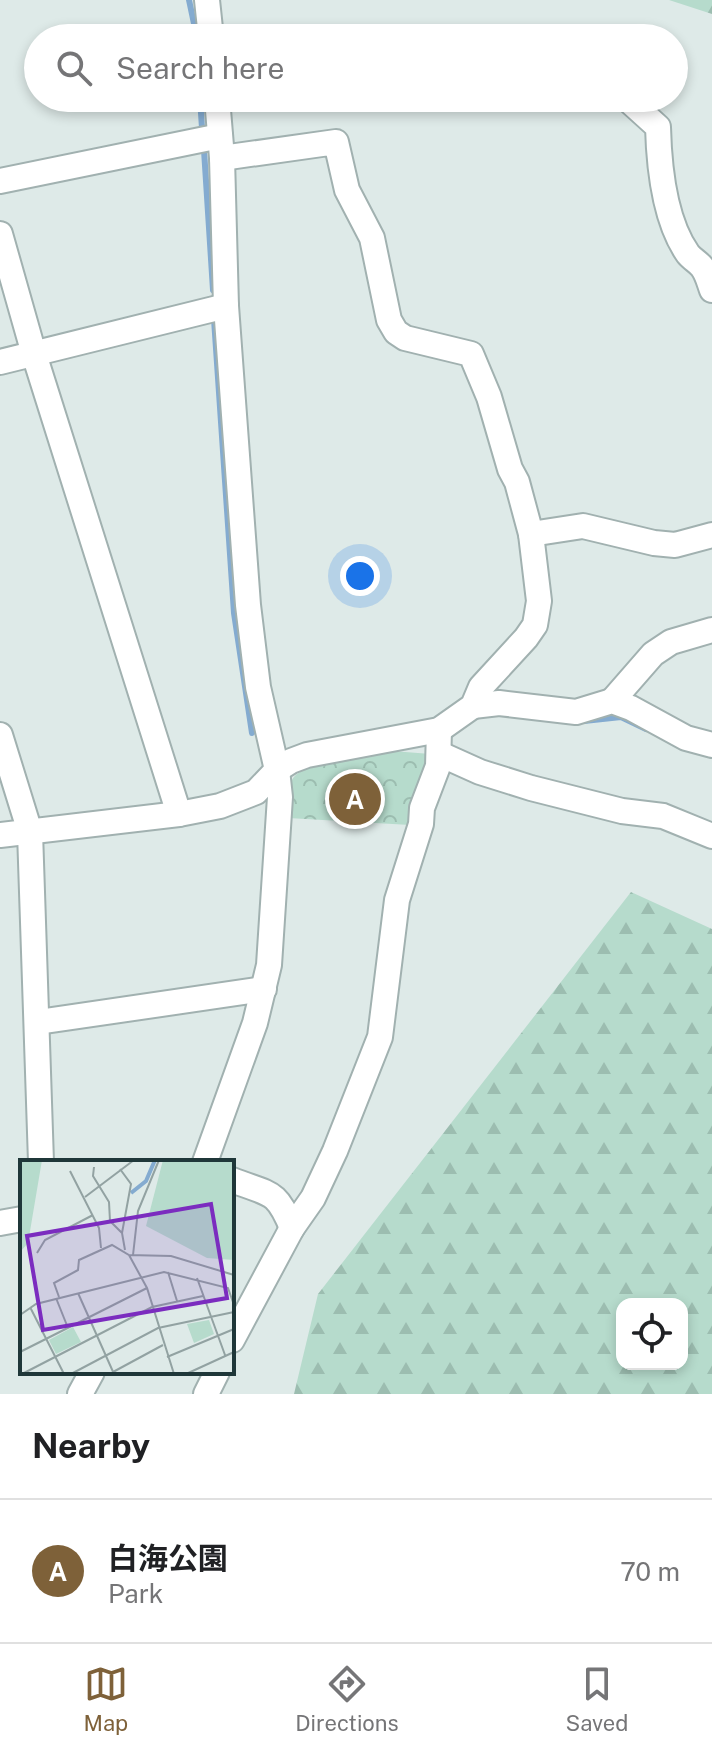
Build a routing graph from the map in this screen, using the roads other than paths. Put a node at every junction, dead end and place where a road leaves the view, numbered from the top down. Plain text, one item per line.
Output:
1 (207, 0) edge
2 (210, 24) edge
3 (218, 112) edge
4 (641, 112) edge
5 (221, 147) junction
6 (0, 181) edge
7 (0, 234) edge
8 (712, 290) edge
9 (226, 306) junction
10 (34, 354) junction
11 (0, 362) edge
12 (531, 534) junction
13 (712, 535) edge
14 (712, 630) edge
15 (612, 701) junction
16 (473, 706) junction
17 (0, 735) edge
18 (439, 742) junction
19 (712, 745) edge
20 (277, 770) junction
21 (179, 814) junction
22 (30, 832) junction
23 (0, 835) edge
24 (712, 836) edge
25 (264, 989) junction
26 (38, 1022) junction
27 (41, 1160) edge
28 (206, 1160) edge
29 (234, 1181) edge
30 (20, 1219) edge
31 (0, 1223) edge
32 (292, 1228) junction
33 (234, 1336) edge
34 (91, 1374) edge
35 (216, 1374) edge
36 (80, 1394) edge
37 (206, 1394) edge

1 - 2 street
3 - 5 street
4 - 8 street
5 - 6 street
5 - 9 street
5 - 12 street
7 - 10 street
9 - 10 street
9 - 20 street
10 - 11 street
10 - 21 street
12 - 13 street
12 - 16 street
14 - 15 street
15 - 16 street
15 - 19 street
16 - 18 street
17 - 22 street
18 - 20 street
18 - 24 street
18 - 32 street
20 - 21 street
20 - 25 street
21 - 22 street
22 - 23 street
22 - 26 street
25 - 26 street
25 - 28 street
26 - 27 street
29 - 32 street
30 - 31 street
32 - 33 street
34 - 36 street
35 - 37 street

